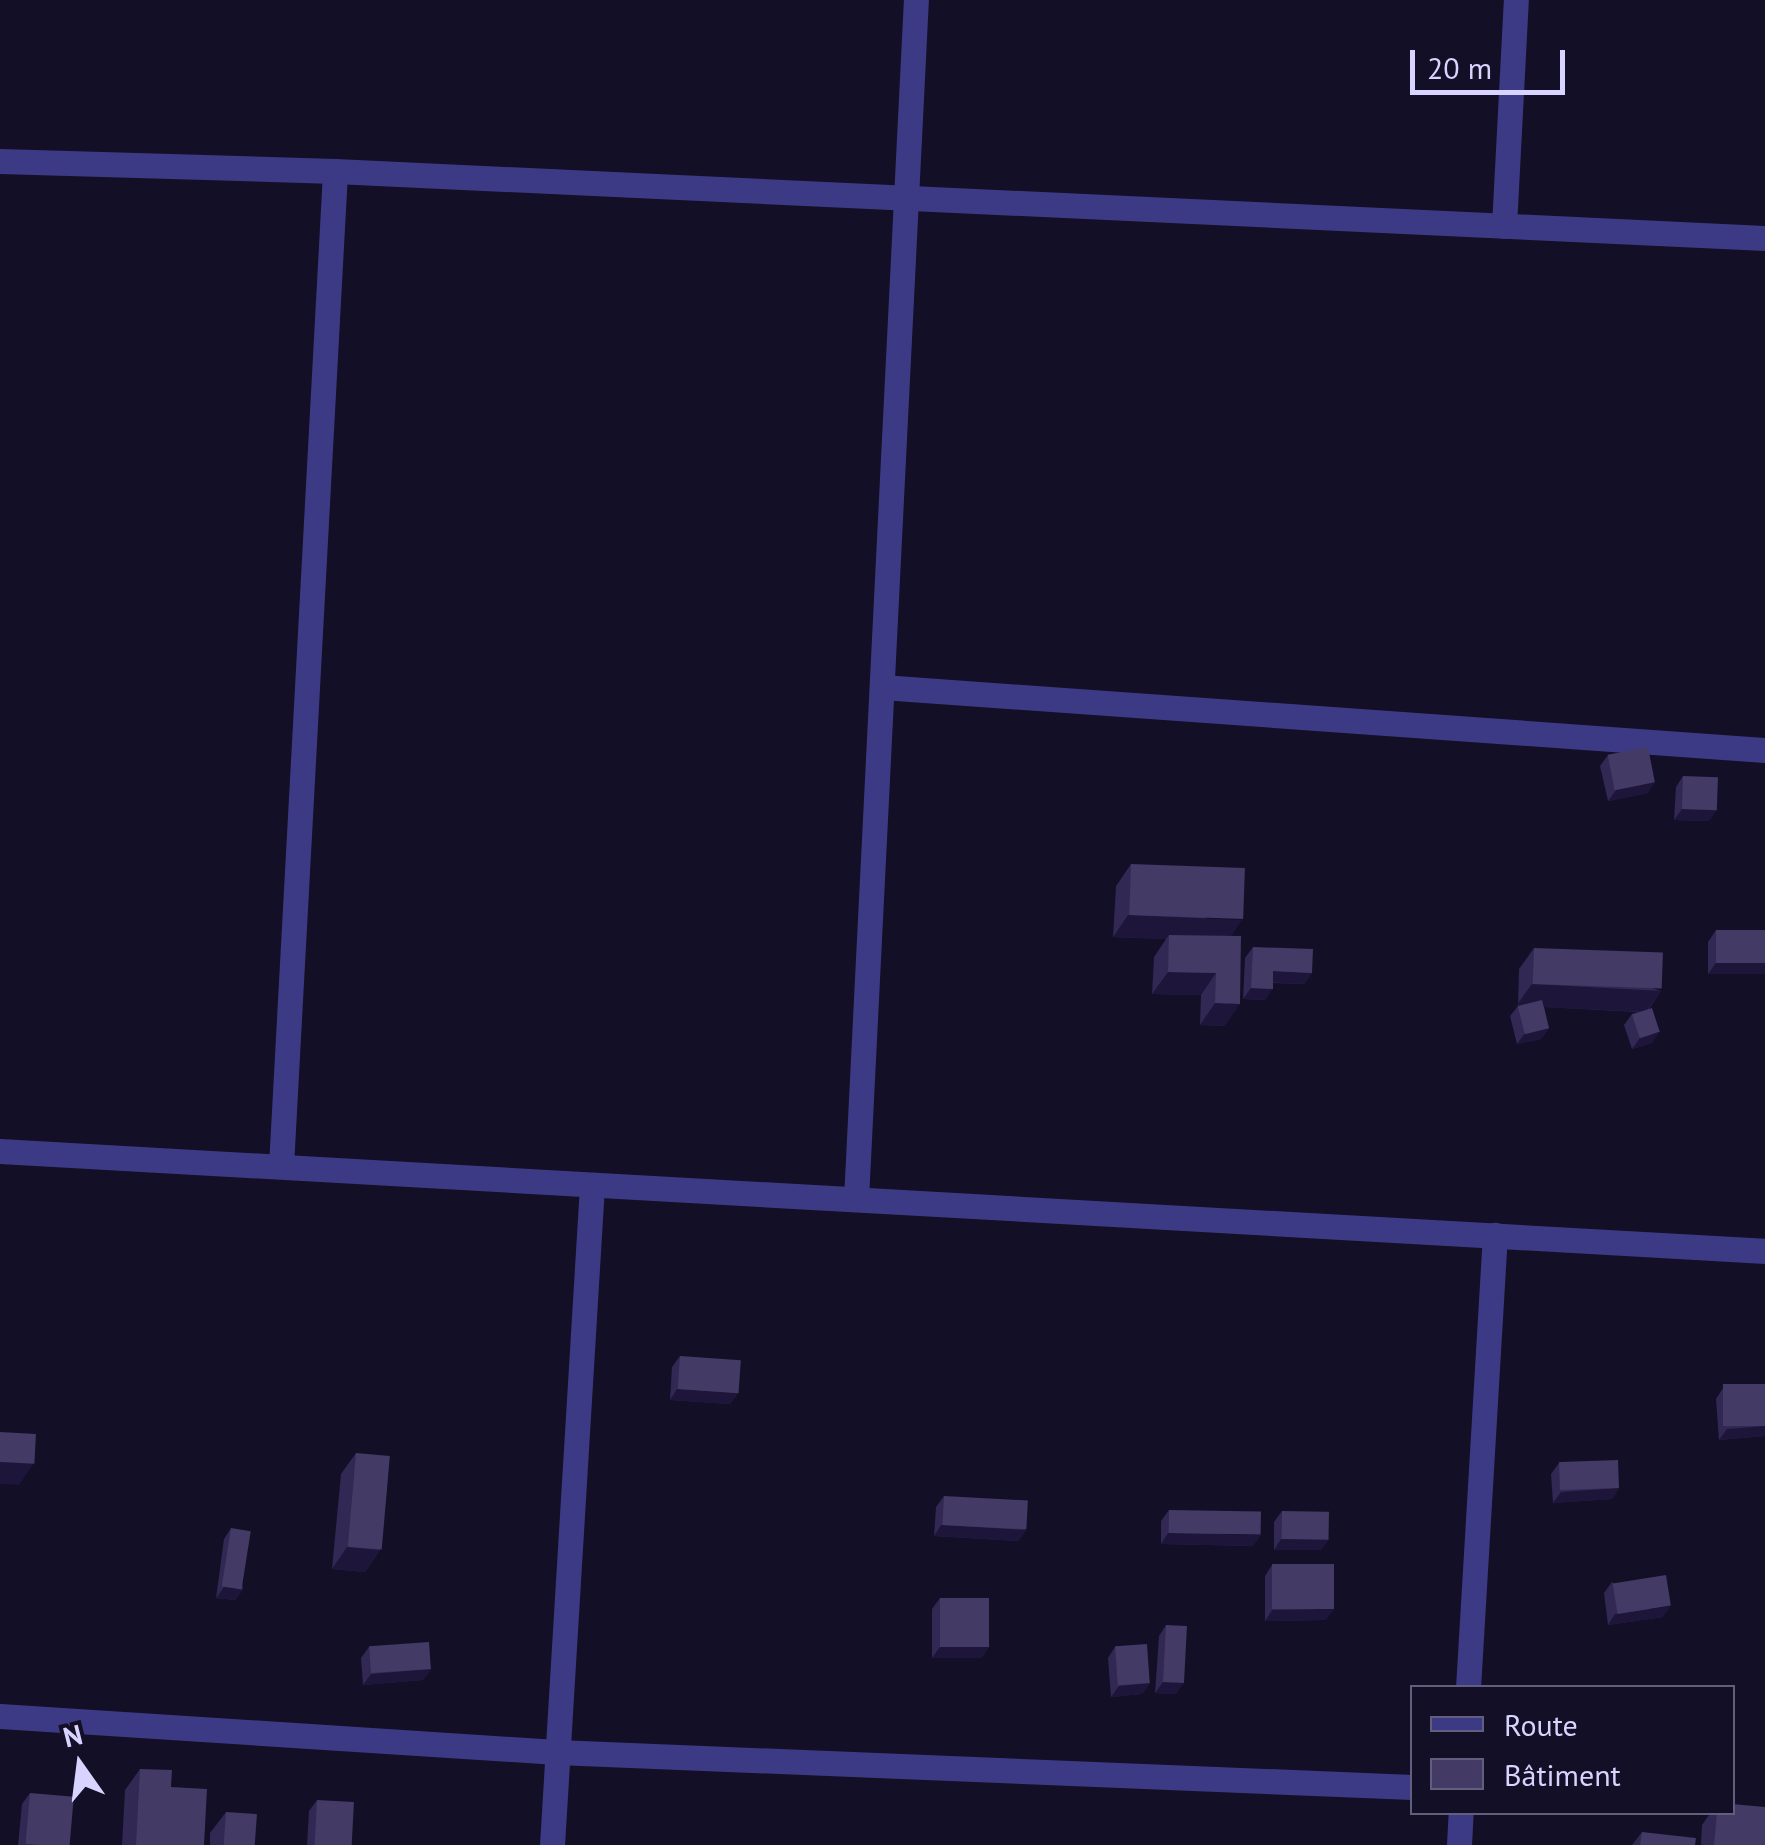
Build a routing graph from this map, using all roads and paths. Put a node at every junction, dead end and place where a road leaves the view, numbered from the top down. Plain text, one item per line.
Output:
1 (916, 0) edge
2 (1516, 0) edge
3 (0, 160) edge
4 (336, 171) junction
5 (906, 198) junction
6 (1504, 226) junction
7 (1765, 238) edge
8 (882, 687) junction
9 (1765, 750) edge
10 (0, 1150) edge
11 (280, 1166) junction
12 (592, 1185) junction
13 (856, 1199) junction
14 (1495, 1235) junction
15 (1765, 1250) edge
16 (1468, 1685) edge
17 (0, 1716) edge
18 (557, 1752) junction
19 (1410, 1788) edge
20 (1461, 1815) edge
21 (552, 1845) edge
22 (1459, 1845) edge

1 - 5 street
2 - 6 street
3 - 4 street
4 - 5 street
4 - 11 street
5 - 6 street
5 - 8 street
6 - 7 street
8 - 9 street
8 - 13 street
10 - 11 street
11 - 12 street
12 - 13 street
12 - 18 street
13 - 14 street
14 - 15 street
14 - 16 street
17 - 18 street
18 - 19 street
18 - 21 street
20 - 22 street

